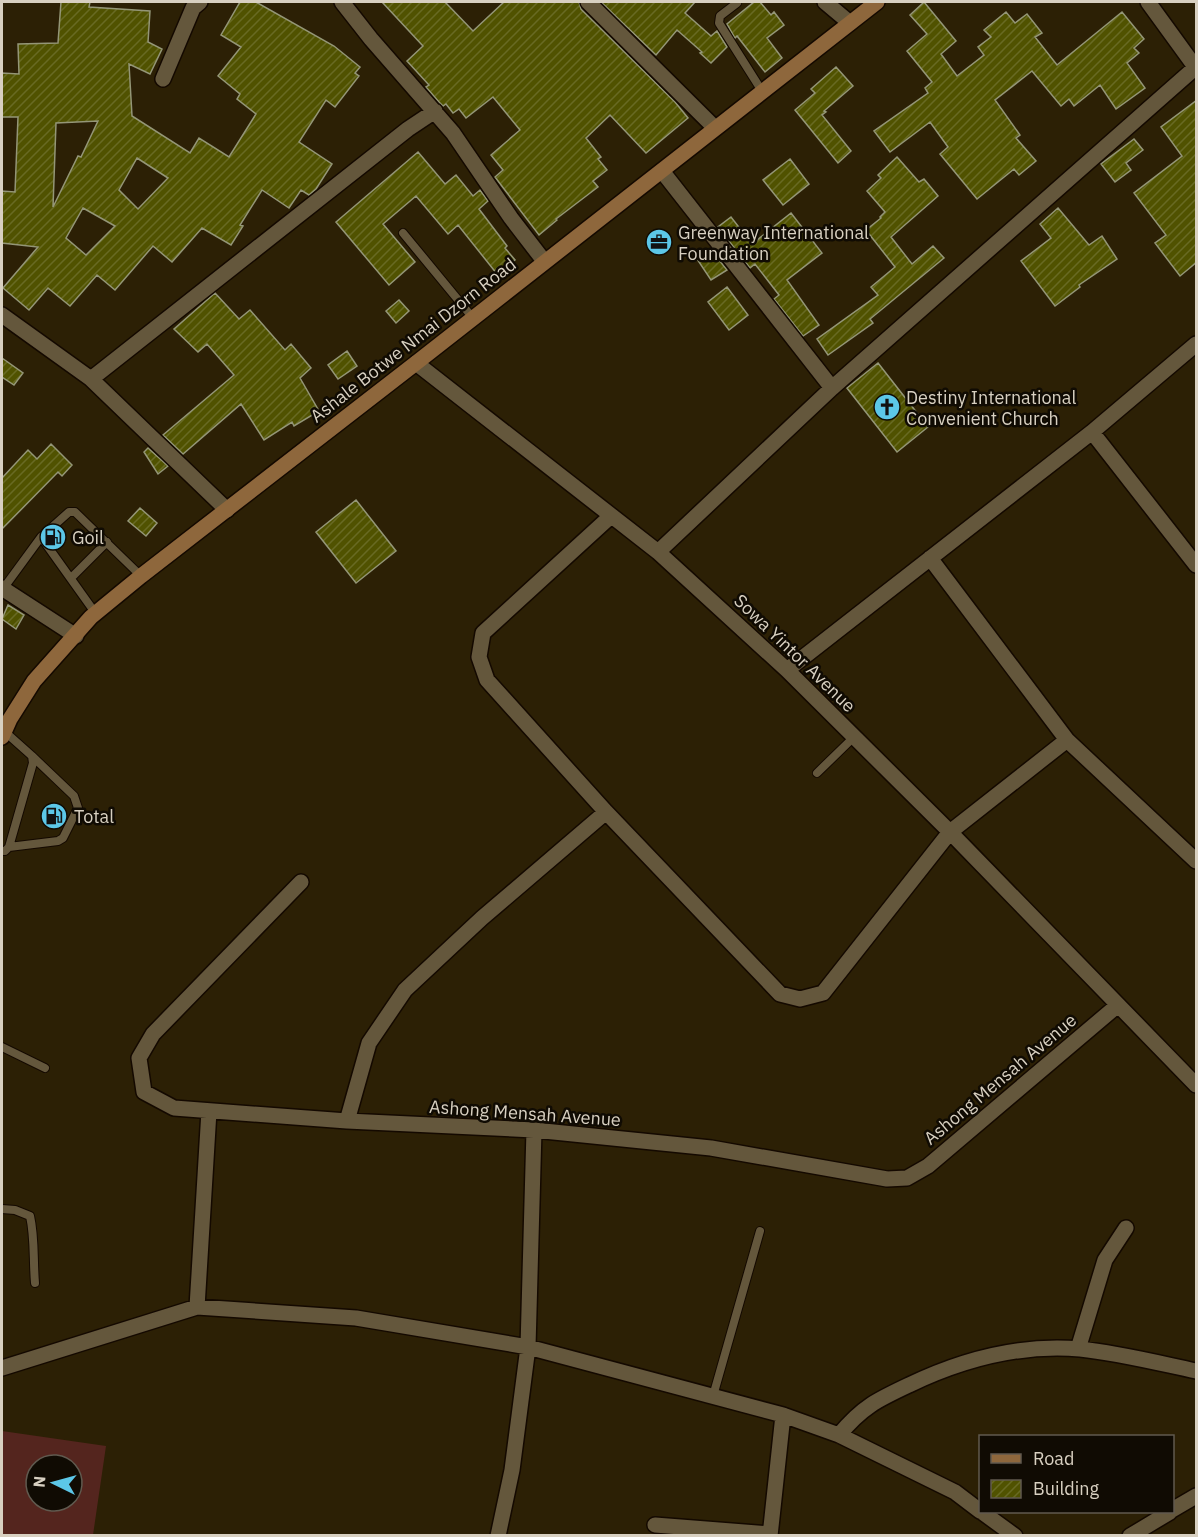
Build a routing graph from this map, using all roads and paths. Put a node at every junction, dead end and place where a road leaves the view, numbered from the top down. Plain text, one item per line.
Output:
1 (342, 2) edge
2 (588, 2) edge
3 (825, 2) edge
4 (877, 2) edge
5 (1148, 2) edge
6 (738, 3) edge
7 (194, 4) edge
8 (850, 23) junction
9 (1196, 68) edge
10 (163, 79) dead end
11 (762, 91) junction
12 (435, 111) junction
13 (714, 127) junction
14 (662, 171) junction
15 (403, 233) dead end
16 (544, 261) junction
17 (2, 315) edge
18 (473, 318) junction
19 (1197, 344) edge
20 (416, 363) junction
21 (92, 379) junction
22 (832, 388) junction
23 (1092, 432) junction
24 (227, 510) junction
25 (611, 516) junction
26 (41, 537) junction
27 (107, 542) junction
28 (658, 552) junction
29 (930, 558) junction
30 (1197, 565) edge
31 (141, 576) junction
32 (71, 578) junction
33 (2, 588) edge
34 (96, 614) junction
35 (76, 636) junction
36 (787, 670) junction
37 (3, 734) edge
38 (854, 737) junction
39 (1067, 740) junction
40 (32, 756) junction
41 (817, 773) dead end
42 (606, 812) junction
43 (950, 832) junction
44 (5, 849) edge
45 (1193, 852) edge
46 (301, 882) dead end
47 (1118, 1005) junction
48 (2, 1047) edge
49 (45, 1068) dead end
50 (1197, 1085) edge
51 (209, 1111) junction
52 (347, 1121) junction
53 (534, 1130) junction
54 (2, 1209) edge
55 (1126, 1228) dead end
56 (760, 1231) dead end
57 (35, 1283) dead end
58 (197, 1307) junction
59 (528, 1347) junction
60 (1078, 1349) junction
61 (2, 1368) edge
62 (1197, 1371) edge
63 (713, 1396) junction
64 (783, 1415) junction
65 (839, 1435) junction
66 (1197, 1496) edge
67 (1174, 1509) edge
68 (979, 1510) edge
69 (984, 1513) edge
70 (1168, 1513) edge
71 (655, 1525) dead end
72 (770, 1535) edge
73 (498, 1536) edge
74 (1015, 1536) edge
75 (1130, 1536) edge

1 - 12 street
2 - 13 street
3 - 8 street
4 - 8 main road, Ashale Botwe Nmai Dzorn Road
5 - 9 street
6 - 11 lane
7 - 10 street
8 - 11 main road, Ashale Botwe Nmai Dzorn Road
9 - 22 street
11 - 13 main road, Ashale Botwe Nmai Dzorn Road
12 - 16 street
12 - 21 street
13 - 14 main road, Ashale Botwe Nmai Dzorn Road
14 - 16 main road, Ashale Botwe Nmai Dzorn Road
14 - 22 street
15 - 18 lane
16 - 18 main road, Ashale Botwe Nmai Dzorn Road
17 - 21 street
18 - 20 main road, Ashale Botwe Nmai Dzorn Road
19 - 23 street
20 - 24 main road, Ashale Botwe Nmai Dzorn Road
20 - 25 street, Sowa Yintor Avenue
21 - 24 street
22 - 28 street
23 - 29 street
23 - 30 street
24 - 31 main road, Ashale Botwe Nmai Dzorn Road
25 - 28 street, Sowa Yintor Avenue
25 - 42 street
26 - 27 lane
26 - 32 lane
26 - 33 lane
27 - 31 lane
27 - 32 lane
28 - 36 street, Sowa Yintor Avenue
29 - 36 street
29 - 39 street
31 - 34 main road, Ashale Botwe Nmai Dzorn Road
32 - 34 lane
33 - 35 street
34 - 35 main road, Ashale Botwe Nmai Dzorn Road
35 - 37 main road, Ashale Botwe Nmai Dzorn Road
36 - 38 street, Sowa Yintor Avenue
37 - 40 lane
38 - 41 lane
38 - 43 street, Sowa Yintor Avenue
39 - 43 street
39 - 45 street
40 - 44 lane
40 - 44 lane
42 - 43 street
42 - 52 street
43 - 47 street, Sowa Yintor Avenue
46 - 51 street, Ashong Mensah Avenue
47 - 50 street, Sowa Yintor Avenue
47 - 53 street, Ashong Mensah Avenue
48 - 49 lane
51 - 52 street, Ashong Mensah Avenue
51 - 58 street
52 - 53 street, Ashong Mensah Avenue
53 - 59 street
54 - 57 lane
55 - 60 street
56 - 63 lane
58 - 59 street
58 - 61 street
59 - 63 street
59 - 73 street
60 - 62 street
60 - 65 street
63 - 64 street
64 - 65 street
64 - 72 street
65 - 68 street
66 - 67 street
69 - 74 street
70 - 75 street
71 - 72 street

